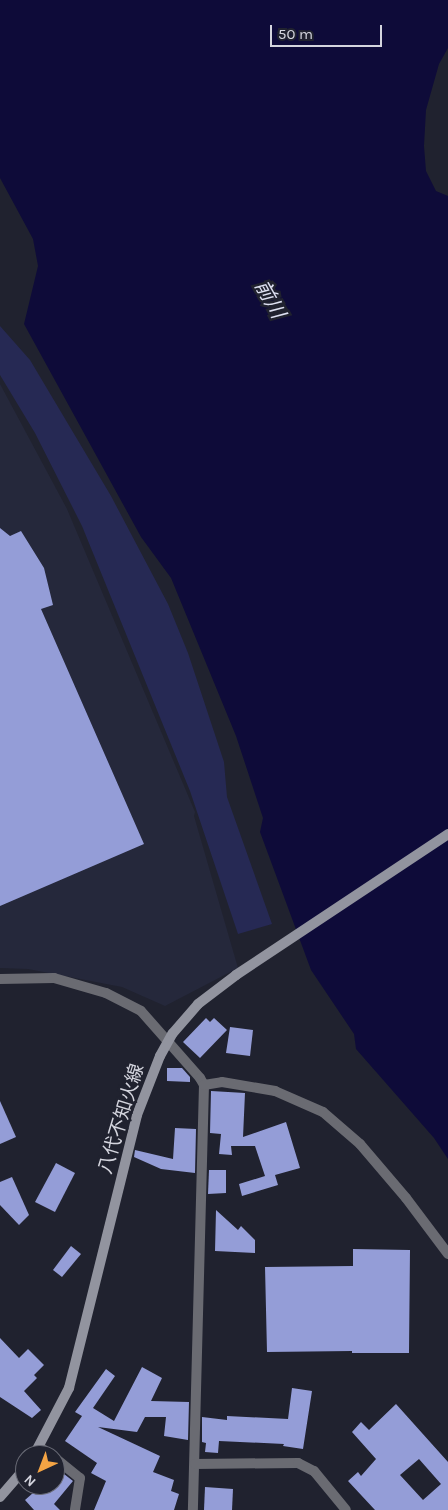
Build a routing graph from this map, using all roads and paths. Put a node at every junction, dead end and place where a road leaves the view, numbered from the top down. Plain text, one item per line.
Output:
1 (448, 834) edge
2 (0, 979) edge
3 (204, 1085) junction
4 (448, 1254) edge
5 (40, 1445) edge
6 (195, 1464) junction
7 (65, 1466) edge
8 (15, 1480) edge
9 (0, 1497) edge
10 (75, 1510) edge
11 (193, 1510) edge
12 (346, 1510) edge

1 - 5 main road, 八代不知火線, bridge
2 - 3 street
3 - 4 street
3 - 6 street
6 - 11 street
6 - 12 street
7 - 10 street
8 - 9 main road

